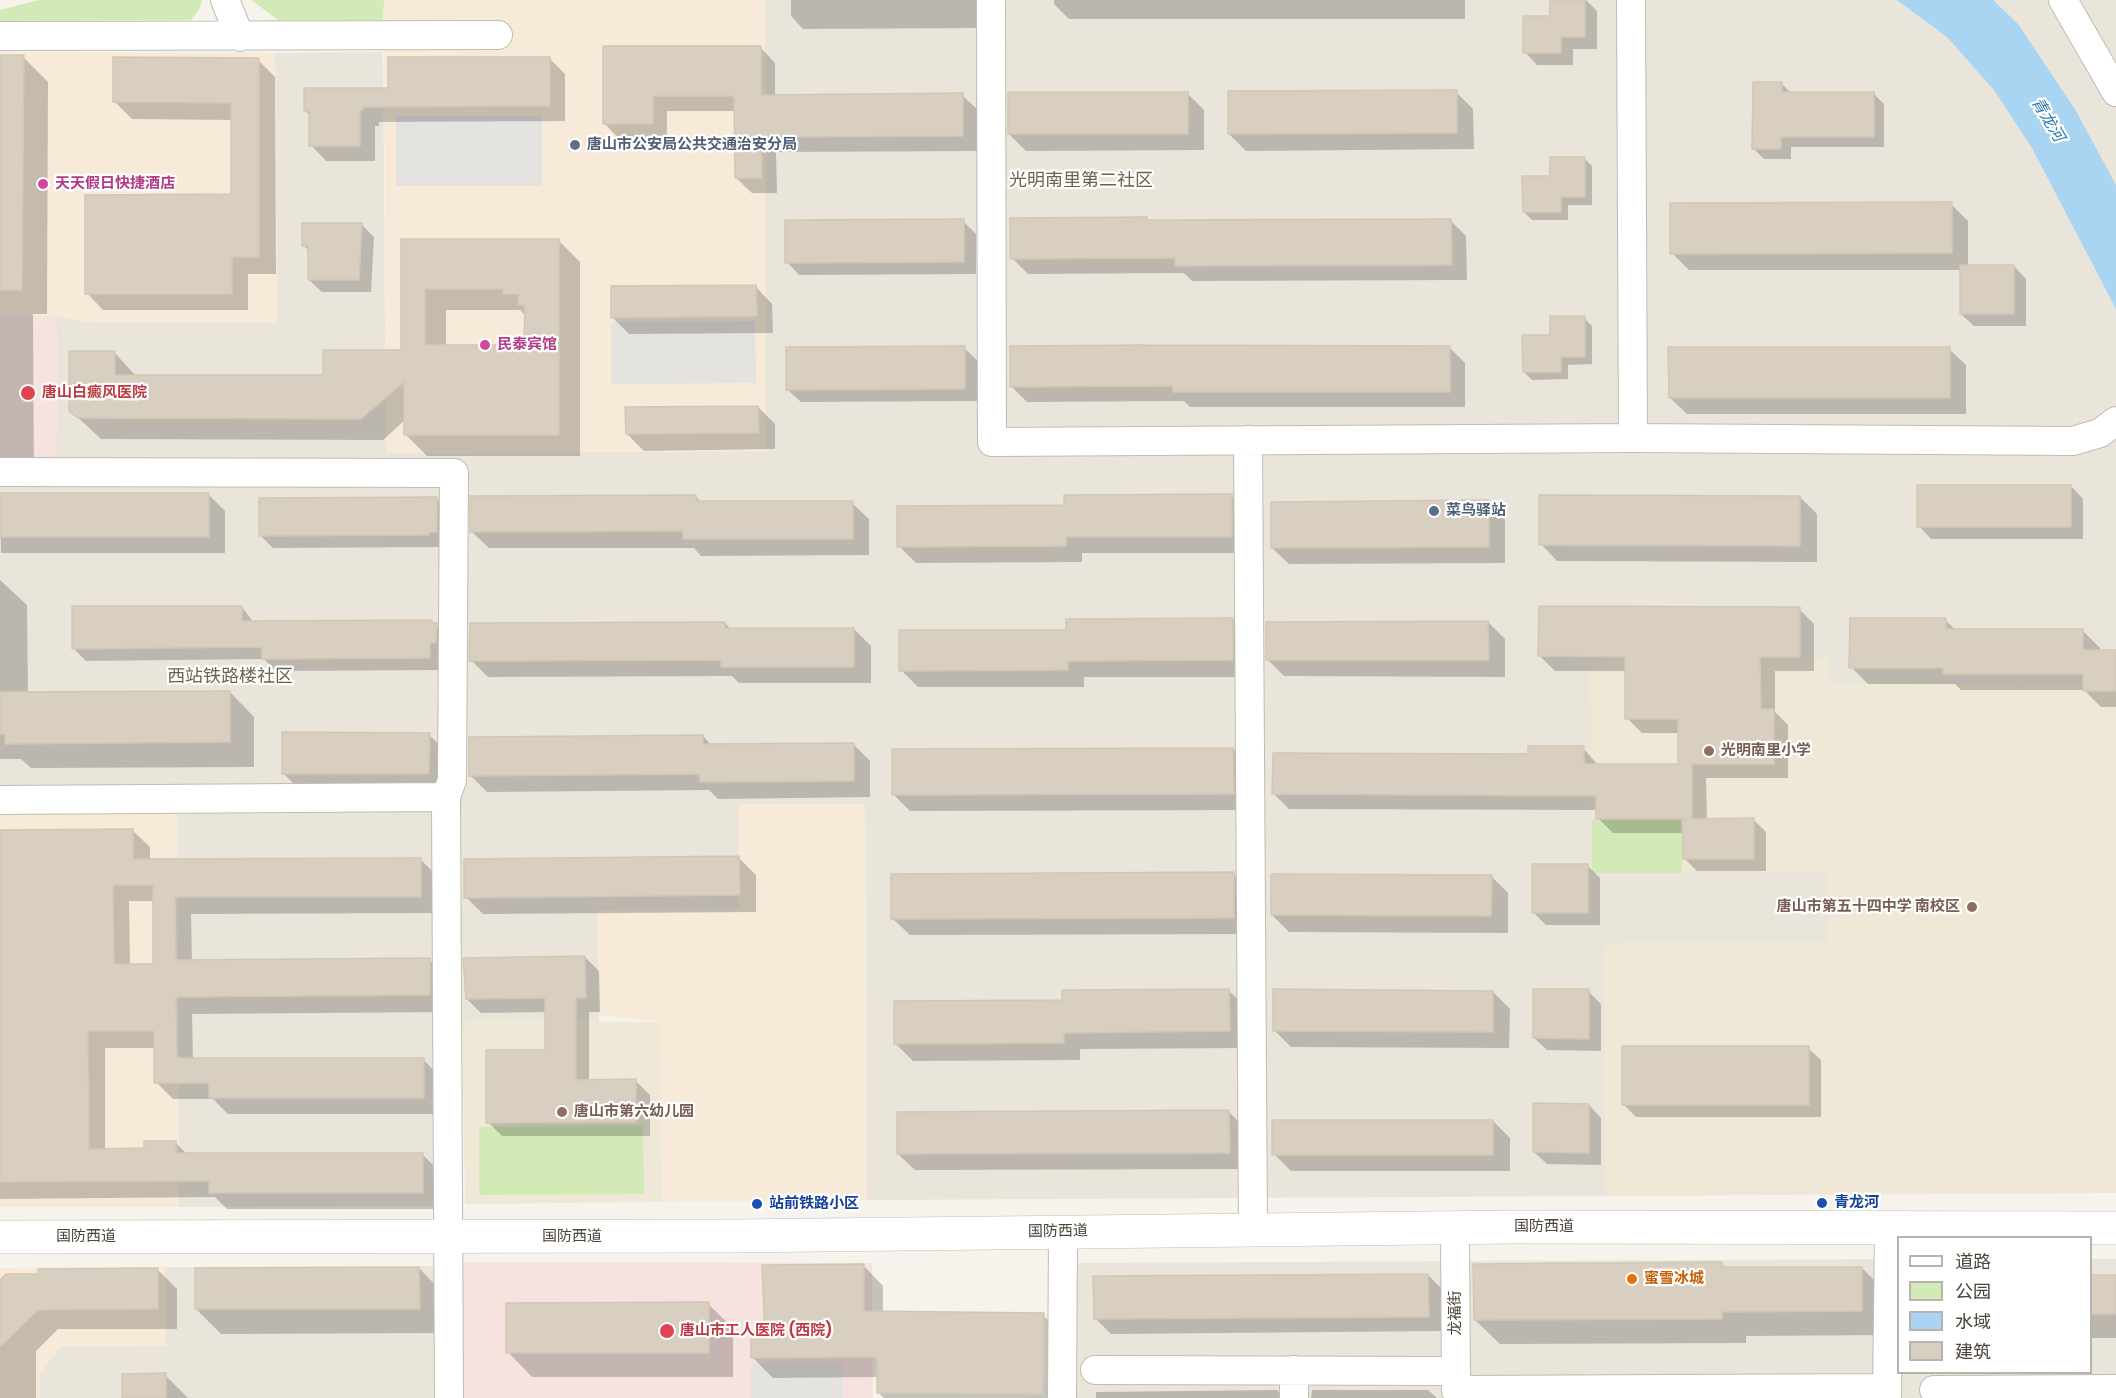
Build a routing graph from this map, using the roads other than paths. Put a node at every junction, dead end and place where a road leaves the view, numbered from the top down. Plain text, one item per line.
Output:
1 (225, 0) edge
2 (991, 0) edge
3 (1631, 0) edge
4 (2063, 0) edge
5 (498, 35) dead end
6 (0, 36) edge
7 (240, 37) junction
8 (2116, 92) edge
9 (2116, 421) edge
10 (1633, 438) junction
11 (1248, 440) junction
12 (0, 472) edge
13 (446, 797) junction
14 (0, 800) edge
15 (1455, 1228) junction
16 (1889, 1228) junction
17 (2116, 1228) edge
18 (1253, 1230) junction
19 (1063, 1232) junction
20 (0, 1237) edge
21 (448, 1237) junction
22 (1095, 1370) dead end
23 (1294, 1384) edge
24 (1456, 1386) edge
25 (2116, 1389) edge
26 (1934, 1390) dead end
27 (1887, 1393) edge
28 (449, 1398) edge
29 (1062, 1398) edge

1 - 7 street
2 - 11 street
3 - 10 street
4 - 8 street
5 - 7 street
6 - 7 street
9 - 10 street
10 - 11 street
11 - 18 street
12 - 13 street
13 - 14 street
13 - 21 street
15 - 16 street, 国防西道
15 - 18 street, 国防西道
15 - 24 street, 龙福街
16 - 17 street, 国防西道
16 - 27 street
18 - 19 street, 国防西道
19 - 21 street, 国防西道
19 - 29 street
20 - 21 street, 国防西道
21 - 28 street
22 - 23 street
23 - 24 street
24 - 27 street
25 - 26 street

